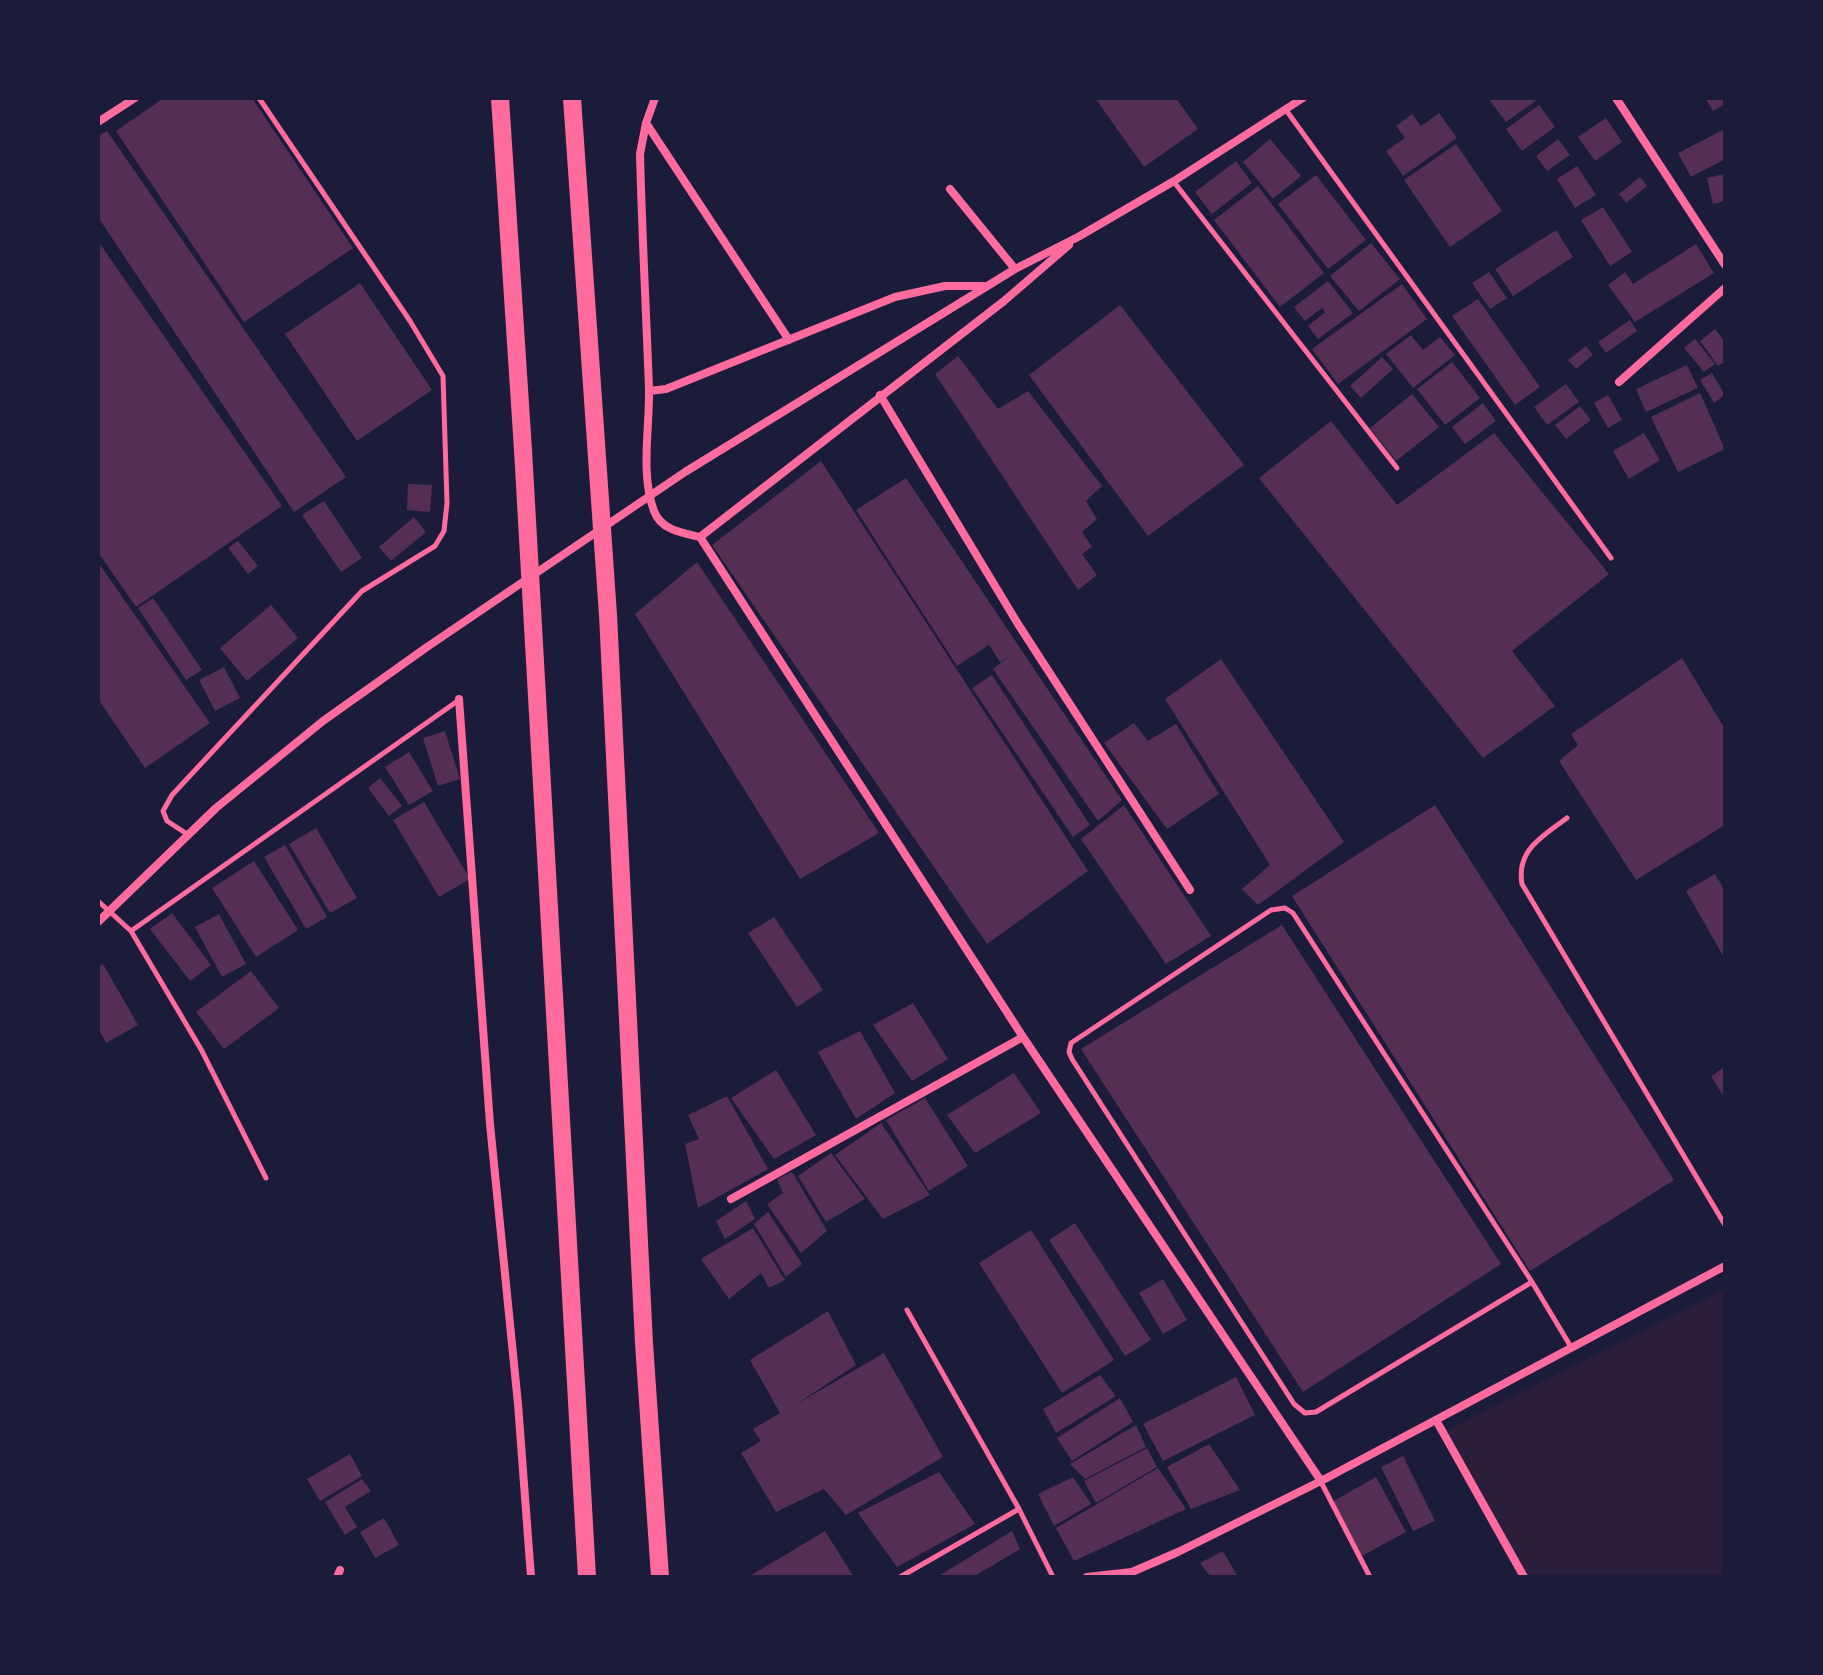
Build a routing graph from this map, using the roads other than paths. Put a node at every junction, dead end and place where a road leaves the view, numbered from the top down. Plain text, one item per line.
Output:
1 (135, 98) edge
2 (259, 98) edge
3 (500, 98) edge
4 (572, 98) edge
5 (655, 98) edge
6 (1303, 98) edge
7 (1616, 98) edge
8 (1286, 110) junction
9 (98, 122) edge
10 (646, 123) junction
11 (1174, 181) junction
12 (950, 189) dead end
13 (1078, 237) junction
14 (1725, 265) edge
15 (1015, 269) junction
16 (987, 286) junction
17 (1725, 288) edge
18 (789, 340) junction
19 (1619, 382) dead end
20 (649, 391) junction
21 (880, 395) junction
22 (1397, 468) dead end
23 (700, 537) junction
24 (1611, 558) dead end
25 (459, 699) joint
26 (1567, 818) dead end
27 (187, 834) junction
28 (1190, 890) dead end
29 (98, 901) edge
30 (109, 912) junction
31 (98, 922) edge
32 (131, 931) junction
33 (1023, 1037) junction
34 (266, 1178) dead end
35 (731, 1199) dead end
36 (1725, 1225) edge
37 (1725, 1266) edge
38 (1532, 1282) junction
39 (907, 1310) dead end
40 (1571, 1347) junction
41 (1436, 1420) junction
42 (1321, 1481) junction
43 (1019, 1509) junction
44 (1130, 1574) edge
45 (531, 1577) edge
46 (587, 1577) edge
47 (660, 1577) edge
48 (900, 1577) edge
49 (1053, 1577) edge
50 (1088, 1577) edge
51 (1370, 1577) edge
52 (1524, 1577) edge

1 - 9 street
2 - 27 lane
3 - 46 highway
4 - 47 highway
5 - 10 street
6 - 8 street
7 - 14 street
8 - 11 street
8 - 24 lane
10 - 18 street
10 - 20 street
11 - 13 street
11 - 22 lane
12 - 15 street
13 - 15 street
13 - 21 street
15 - 16 street
16 - 18 street
16 - 27 street
17 - 19 street
18 - 20 street
20 - 23 street
21 - 23 street
21 - 28 street
23 - 33 street
25 - 32 lane
25 - 45 street
26 - 36 lane
27 - 30 street
29 - 30 lane
30 - 31 street
30 - 32 lane
32 - 34 lane
33 - 35 street
33 - 42 street
37 - 40 street
38 - 38 lane
38 - 40 lane
39 - 43 lane
40 - 41 street
41 - 42 street
41 - 52 street
42 - 44 street
42 - 51 lane
43 - 48 lane
43 - 49 lane
44 - 50 street

